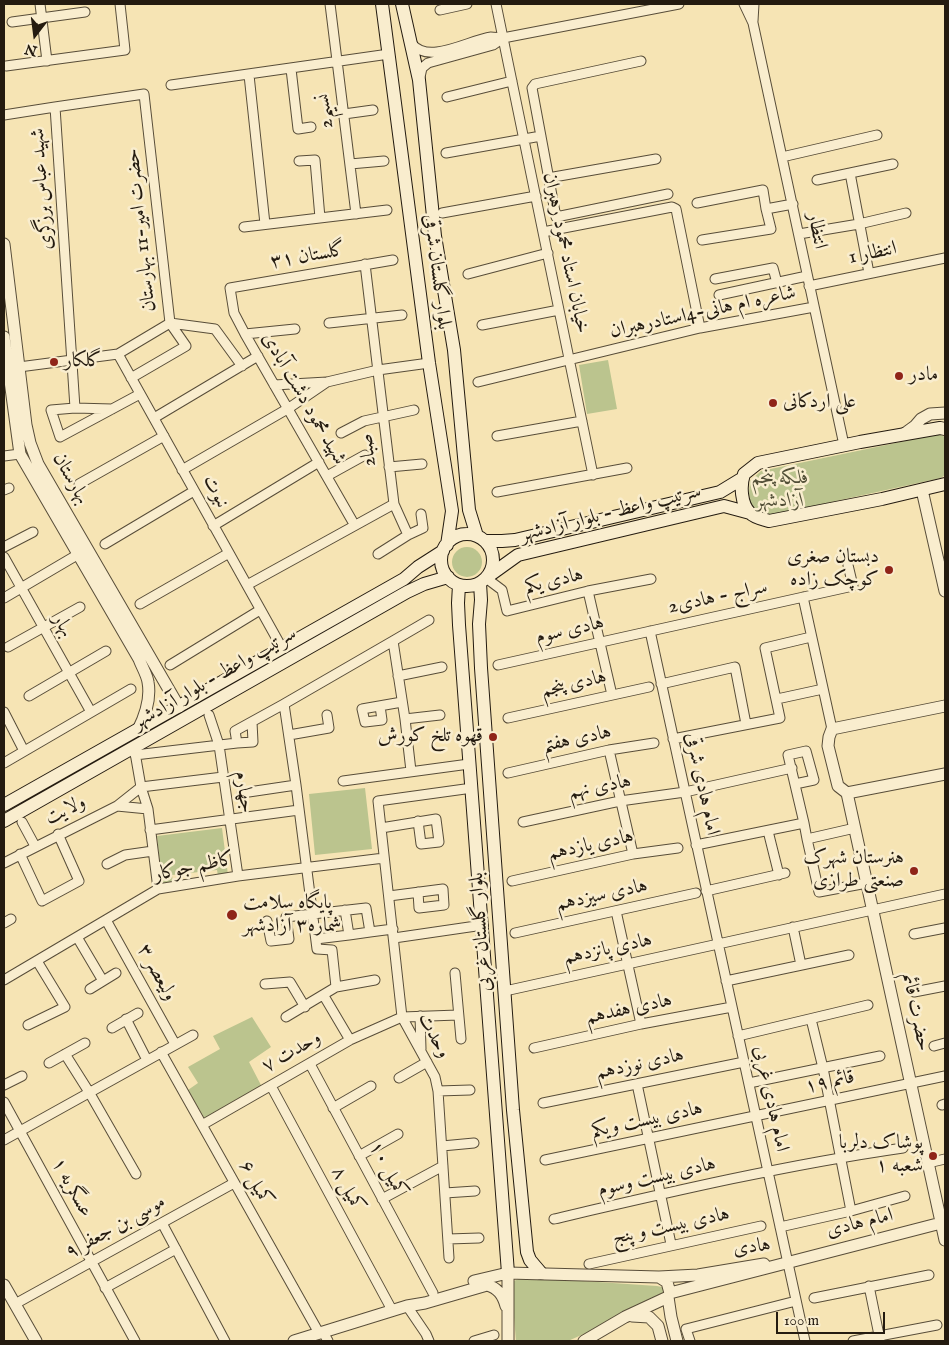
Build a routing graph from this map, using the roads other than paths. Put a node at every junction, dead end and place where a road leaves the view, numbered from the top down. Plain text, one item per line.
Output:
1 (40, 4) edge
2 (120, 4) edge
3 (330, 4) edge
4 (382, 4) edge
5 (402, 4) edge
6 (467, 4) edge
7 (496, 4) edge
8 (678, 4) edge
9 (744, 4) edge
10 (754, 4) edge
11 (440, 10) dead end
12 (85, 12) dead end
13 (42, 18) junction
14 (12, 22) dead end
15 (753, 24) junction
16 (503, 38) junction
17 (412, 44) junction
18 (389, 54) junction
19 (47, 61) junction
20 (338, 61) junction
21 (642, 61) dead end
22 (6, 66) dead end
23 (291, 68) junction
24 (249, 75) junction
25 (419, 80) junction
26 (512, 81) junction
27 (171, 85) dead end
28 (144, 94) joint
29 (447, 96) dead end
30 (55, 107) junction
31 (373, 110) dead end
32 (344, 114) junction
33 (4, 115) edge
34 (310, 127) dead end
35 (877, 135) dead end
36 (541, 136) junction
37 (524, 139) junction
38 (446, 153) dead end
39 (782, 157) junction
40 (656, 158) dead end
41 (384, 160) dead end
42 (299, 161) dead end
43 (350, 164) junction
44 (893, 164) dead end
45 (850, 173) junction
46 (548, 178) junction
47 (816, 180) dead end
48 (668, 194) dead end
49 (536, 196) junction
50 (697, 203) dead end
51 (792, 204) junction
52 (766, 209) junction
53 (387, 210) dead end
54 (442, 213) dead end
55 (906, 213) dead end
56 (356, 214) junction
57 (320, 218) junction
58 (266, 224) junction
59 (859, 224) junction
60 (244, 227) dead end
61 (543, 232) junction
62 (799, 234) junction
63 (436, 236) junction
64 (413, 237) junction
65 (702, 240) dead end
66 (4, 244) edge
67 (548, 254) junction
68 (945, 258) edge
69 (393, 260) dead end
70 (365, 264) junction
71 (869, 273) junction
72 (468, 274) dead end
73 (807, 276) junction
74 (715, 279) dead end
75 (777, 283) junction
76 (809, 286) junction
77 (230, 288) joint
78 (719, 295) dead end
79 (814, 307) junction
80 (560, 310) junction
81 (402, 314) dead end
82 (371, 319) junction
83 (170, 323) junction
84 (329, 323) dead end
85 (482, 325) dead end
86 (700, 328) junction
87 (295, 329) dead end
88 (245, 334) junction
89 (4, 337) edge
90 (118, 354) junction
91 (258, 356) junction
92 (72, 360) junction
93 (570, 360) junction
94 (429, 363) junction
95 (242, 366) junction
96 (13, 368) junction
97 (378, 370) junction
98 (131, 378) junction
99 (327, 382) junction
100 (478, 382) dead end
101 (274, 385) junction
102 (140, 394) junction
103 (75, 408) junction
104 (289, 408) junction
105 (112, 409) junction
106 (414, 410) dead end
107 (945, 413) edge
108 (383, 417) junction
109 (154, 418) junction
110 (582, 421) junction
111 (945, 429) edge
112 (341, 433) dead end
113 (904, 434) junction
114 (164, 436) junction
115 (497, 436) dead end
116 (844, 445) junction
117 (20, 454) junction
118 (365, 454) dead end
119 (4, 456) edge
120 (319, 462) junction
121 (422, 464) dead end
122 (389, 467) junction
123 (627, 468) dead end
124 (182, 470) junction
125 (593, 475) junction
126 (327, 476) junction
127 (743, 478) junction
128 (79, 484) dead end
129 (945, 484) edge
130 (922, 490) junction
131 (194, 491) junction
132 (496, 492) dead end
133 (394, 504) junction
134 (469, 510) junction
135 (452, 511) junction
136 (750, 513) junction
137 (421, 514) dead end
138 (354, 524) junction
139 (214, 526) junction
140 (32, 532) dead end
141 (408, 536) junction
142 (481, 538) junction
143 (104, 544) dead end
144 (4, 547) edge
145 (445, 548) junction
146 (88, 549) junction
147 (229, 553) junction
148 (378, 554) dead end
149 (77, 555) junction
150 (4, 557) edge
151 (848, 565) dead end
152 (418, 568) junction
153 (448, 577) junction
154 (651, 579) dead end
155 (483, 580) junction
156 (424, 584) junction
157 (460, 584) junction
158 (247, 585) junction
159 (21, 588) junction
160 (588, 591) junction
161 (945, 591) edge
162 (803, 597) junction
163 (4, 598) edge
164 (140, 604) dead end
165 (80, 607) dead end
166 (260, 610) junction
167 (429, 620) dead end
168 (478, 624) junction
169 (459, 625) junction
170 (43, 627) junction
171 (650, 631) junction
172 (811, 637) junction
173 (392, 641) junction
174 (600, 642) junction
175 (8, 647) dead end
176 (282, 648) junction
177 (106, 651) dead end
178 (170, 665) dead end
179 (498, 665) dead end
180 (442, 667) dead end
181 (68, 673) junction
182 (398, 676) junction
183 (661, 684) junction
184 (649, 687) dead end
185 (131, 689) dead end
186 (823, 690) junction
187 (612, 695) junction
188 (29, 696) dead end
189 (777, 699) junction
190 (402, 702) junction
191 (178, 704) junction
192 (284, 704) junction
193 (380, 706) junction
194 (945, 706) edge
195 (4, 712) edge
196 (90, 712) junction
197 (209, 715) dead end
198 (327, 715) dead end
199 (440, 715) dead end
200 (508, 718) dead end
201 (405, 719) junction
202 (252, 722) junction
203 (746, 724) junction
204 (140, 725) junction
205 (832, 729) junction
206 (289, 735) junction
207 (673, 739) junction
208 (237, 743) junction
209 (654, 743) dead end
210 (218, 745) junction
211 (609, 750) junction
212 (24, 751) junction
213 (134, 751) junction
214 (4, 763) edge
215 (469, 764) junction
216 (792, 768) junction
217 (411, 771) junction
218 (508, 773) dead end
219 (945, 774) edge
220 (223, 777) junction
221 (343, 781) dead end
222 (795, 784) junction
223 (296, 785) junction
224 (141, 788) junction
225 (465, 789) dead end
226 (685, 792) junction
227 (242, 793) dead end
228 (847, 793) junction
229 (620, 800) junction
230 (4, 805) edge
231 (116, 806) junction
232 (148, 809) junction
233 (299, 810) junction
234 (230, 820) junction
235 (4, 821) edge
236 (418, 821) junction
237 (22, 822) dead end
238 (523, 822) dead end
239 (804, 823) junction
240 (381, 828) junction
241 (855, 828) junction
242 (150, 830) junction
243 (768, 831) junction
244 (58, 834) junction
245 (807, 839) junction
246 (696, 845) junction
247 (35, 846) junction
248 (678, 848) dead end
249 (153, 851) junction
250 (20, 854) junction
251 (633, 854) junction
252 (384, 858) junction
253 (4, 863) edge
254 (107, 864) dead end
255 (306, 868) junction
256 (238, 876) junction
257 (512, 881) dead end
258 (867, 883) junction
259 (158, 889) junction
260 (706, 890) junction
261 (418, 892) junction
262 (696, 893) dead end
263 (945, 894) edge
264 (389, 896) junction
265 (345, 910) junction
266 (873, 910) junction
267 (616, 911) junction
268 (313, 914) junction
269 (106, 920) junction
270 (267, 921) dead end
271 (482, 925) junction
272 (793, 927) junction
273 (945, 928) edge
274 (370, 932) junction
275 (393, 933) junction
276 (515, 933) dead end
277 (914, 934) dead end
278 (349, 935) junction
279 (77, 937) junction
280 (316, 939) junction
281 (718, 944) junction
282 (850, 954) dead end
283 (37, 961) junction
284 (628, 964) junction
285 (801, 965) junction
286 (116, 973) dead end
287 (455, 973) dead end
288 (4, 980) edge
289 (375, 980) dead end
290 (103, 981) junction
291 (726, 981) junction
292 (264, 984) dead end
293 (945, 986) edge
294 (336, 987) junction
295 (90, 989) dead end
296 (505, 991) junction
297 (914, 992) dead end
298 (324, 996) junction
299 (868, 1006) dead end
300 (305, 1007) junction
301 (732, 1007) junction
302 (138, 1012) dead end
303 (458, 1015) junction
304 (420, 1016) junction
305 (286, 1017) dead end
306 (402, 1017) junction
307 (811, 1019) junction
308 (126, 1020) junction
309 (641, 1024) junction
310 (28, 1025) dead end
311 (112, 1028) dead end
312 (193, 1034) dead end
313 (738, 1036) junction
314 (461, 1039) dead end
315 (350, 1040) junction
316 (84, 1043) dead end
317 (945, 1043) edge
318 (175, 1044) junction
319 (934, 1046) dead end
320 (534, 1048) dead end
321 (161, 1052) junction
322 (421, 1052) junction
323 (65, 1054) junction
324 (880, 1056) dead end
325 (147, 1060) junction
326 (427, 1062) junction
327 (744, 1062) junction
328 (49, 1063) dead end
329 (310, 1064) junction
330 (823, 1068) junction
331 (22, 1076) dead end
332 (945, 1076) edge
333 (399, 1078) dead end
334 (748, 1083) junction
335 (637, 1084) junction
336 (911, 1084) junction
337 (4, 1085) edge
338 (270, 1086) junction
339 (371, 1086) dead end
340 (470, 1090) dead end
341 (438, 1091) junction
342 (89, 1092) junction
343 (830, 1100) junction
344 (4, 1102) edge
345 (543, 1103) dead end
346 (333, 1108) junction
347 (756, 1116) junction
348 (202, 1125) junction
349 (19, 1131) junction
350 (398, 1134) dead end
351 (648, 1138) junction
352 (4, 1140) edge
353 (474, 1143) dead end
354 (442, 1146) junction
355 (903, 1148) dead end
356 (360, 1156) junction
357 (841, 1157) junction
358 (945, 1159) edge
359 (546, 1160) dead end
360 (928, 1163) junction
361 (443, 1166) junction
362 (768, 1172) junction
363 (136, 1174) dead end
364 (234, 1183) junction
365 (475, 1191) dead end
366 (445, 1193) junction
367 (660, 1194) junction
368 (906, 1196) dead end
369 (382, 1199) junction
370 (852, 1211) junction
371 (554, 1219) dead end
372 (162, 1223) junction
373 (942, 1223) junction
374 (761, 1226) dead end
375 (780, 1226) junction
376 (479, 1238) dead end
377 (448, 1239) junction
378 (945, 1240) edge
379 (671, 1244) junction
380 (176, 1249) junction
381 (527, 1252) junction
382 (506, 1256) junction
383 (449, 1258) dead end
384 (91, 1262) junction
385 (788, 1262) junction
386 (589, 1264) dead end
387 (508, 1273) junction
388 (541, 1273) junction
389 (929, 1275) dead end
390 (491, 1276) junction
391 (659, 1277) junction
392 (4, 1285) edge
393 (869, 1286) junction
394 (105, 1288) junction
395 (433, 1293) junction
396 (669, 1295) junction
397 (814, 1298) dead end
398 (796, 1301) junction
399 (15, 1304) junction
400 (407, 1306) junction
401 (392, 1310) junction
402 (625, 1317) junction
403 (671, 1318) junction
404 (509, 1320) junction
405 (937, 1325) dead end
406 (658, 1326) junction
407 (494, 1335) dead end
408 (323, 1336) edge
409 (880, 1339) edge
410 (36, 1341) edge
411 (135, 1341) edge
412 (225, 1341) edge
413 (294, 1341) edge
414 (429, 1341) edge
415 (474, 1341) edge
416 (508, 1341) edge
417 (584, 1341) edge
418 (662, 1341) edge
419 (677, 1341) edge
420 (690, 1341) edge
421 (805, 1341) edge
422 (853, 1341) edge

1 - 13 street
2 - 19 street
3 - 20 street, نسیم2
4 - 18 main road, بلوار گلستان شرقی
5 - 17 main road, بلوار گلستان شرقی
6 - 11 street
7 - 16 street, خیابان استاد محمود رهبران
8 - 16 street
9 - 15 street
10 - 15 street
12 - 13 street
13 - 14 street
13 - 19 street
15 - 39 street, انتظار
16 - 17 street
16 - 25 street
16 - 26 street, خیابان استاد محمود رهبران
17 - 25 main road, بلوار گلستان شرقی
18 - 20 street
18 - 64 main road, بلوار گلستان شرقی
19 - 22 street
20 - 23 street
20 - 32 street, نسیم2
21 - 36 street
23 - 24 street
23 - 34 street
24 - 27 street
24 - 58 street
25 - 63 main road, بلوار گلستان شرقی
26 - 29 street
26 - 37 street, خیابان استاد محمود رهبران
28 - 30 street, شهید عباس برزگری
28 - 83 street, حضرت امیر-11 بهارستان
30 - 33 street
30 - 92 street, شهید عباس برزگری
31 - 32 street
32 - 43 street, نسیم2
35 - 39 street
36 - 37 street
36 - 46 street
37 - 38 street
37 - 49 street, خیابان استاد محمود رهبران
39 - 51 street, انتظار
40 - 46 street
41 - 43 street
42 - 57 street
43 - 56 street, نسیم2
44 - 45 street
45 - 47 street
45 - 59 street
46 - 48 street
49 - 54 street
49 - 61 street, خیابان استاد محمود رهبران
50 - 52 street
51 - 52 street
51 - 62 street, انتظار
52 - 65 street
53 - 56 street
55 - 59 street
56 - 57 street
57 - 58 street
58 - 60 street
59 - 62 street
59 - 71 street
61 - 67 street, خیابان استاد محمود رهبران
61 - 86 street
62 - 73 street, انتظار
63 - 64 main road
63 - 134 main road, بلوار گلستان شرقی
64 - 94 main road, بلوار گلستان شرقی
66 - 96 street, بهارستان
67 - 72 street
67 - 80 street, خیابان استاد محمود رهبران
68 - 71 street, انتظار 1
69 - 70 street, گلستان ۳۱
70 - 77 street, گلستان ۳۱
70 - 82 street, صبا2
71 - 76 street, انتظار 1
73 - 75 street
73 - 76 street, انتظار
74 - 75 street
75 - 78 street
76 - 79 street, انتظار
77 - 88 street, شهید محمود دشت آبادی
79 - 86 street, شاعره ام هانی-4استادرهبران
79 - 116 street, انتظار
80 - 85 street
80 - 93 street, خیابان استاد محمود رهبران
81 - 82 street
82 - 84 street
82 - 97 street, صبا2
83 - 90 street, حضرت امیر-11 بهارستان
83 - 95 street
83 - 98 street
86 - 93 street, شاعره ام هانی-4استادرهبران
87 - 88 street
88 - 91 street, شهید محمود دشت آبادی
89 - 96 street, بهارستان
90 - 92 street, حضرت امیر-11 بهارستان
90 - 98 street, نبوت
91 - 95 street
91 - 101 street, شهید محمود دشت آبادی
92 - 96 street, حضرت امیر-11 بهارستان
92 - 103 street, شهید عباس برزگری
93 - 100 street, شاعره ام هانی-4استادرهبران
93 - 110 street, خیابان استاد محمود رهبران
94 - 97 street
94 - 135 main road, بلوار گلستان شرقی
95 - 109 street
96 - 117 street, بهارستان
96 - 146 street, بهارستان
97 - 99 street
97 - 108 street, صبا2
98 - 102 street, نبوت
99 - 101 street
99 - 104 street
101 - 104 street, شهید محمود دشت آبادی
102 - 105 street
102 - 109 street, نبوت
103 - 105 street
103 - 105 street
104 - 120 street, شهید محمود دشت آبادی
104 - 124 street
106 - 108 street
107 - 113 street
108 - 112 street
108 - 122 street, صبا2
109 - 114 street, نبوت
110 - 115 street
110 - 125 street, خیابان استاد محمود رهبران
111 - 113 main road, سرتیپ واعظ - بلوار آزادشهر
113 - 116 main road, سرتیپ واعظ - بلوار آزادشهر
114 - 124 street, نبوت
114 - 128 street
116 - 127 main road, سرتیپ واعظ - بلوار آزادشهر
117 - 119 street
117 - 149 street, بهارستان
118 - 126 street
120 - 126 street, شهید محمود دشت آبادی
120 - 139 street
121 - 122 street
122 - 133 street, صبا2
123 - 125 street
124 - 131 street, نبوت
125 - 132 street
126 - 138 street, شهید محمود دشت آبادی
127 - 136 main road
127 - 142 main road, سرتیپ واعظ - بلوار آزادشهر
129 - 130 main road, سرتیپ واعظ - بلوار آزادشهر
130 - 136 main road, سرتیپ واعظ - بلوار آزادشهر
130 - 161 street
131 - 139 street, نبوت
131 - 143 street
133 - 138 street
133 - 141 street, صبا2
134 - 135 main road
134 - 142 main road, بلوار گلستان شرقی
135 - 145 main road, بلوار گلستان شرقی
136 - 155 main road, سرتیپ واعظ - بلوار آزادشهر
137 - 141 street
138 - 158 street
139 - 147 street, نبوت
140 - 144 street
141 - 148 street
142 - 145 main road
142 - 155 main road
145 - 152 main road, سرتیپ واعظ - بلوار آزادشهر
145 - 153 main road
146 - 149 street
146 - 191 street, بهارستان
147 - 158 street, نبوت
147 - 164 street
149 - 159 street
149 - 204 street, بهارستان
150 - 159 street, بهار
151 - 162 street, سراج - هادی2
152 - 156 main road
152 - 176 main road, سرتیپ واعظ - بلوار آزادشهر
153 - 156 main road, سرتیپ واعظ - بلوار آزادشهر
153 - 157 main road
154 - 160 street, هادی یکم
155 - 157 main road
155 - 160 street, هادی یکم
155 - 168 main road, بلوار گلستان غربی
156 - 213 main road, سرتیپ واعظ - بلوار آزادشهر
157 - 169 main road, بلوار گلستان غربی
158 - 166 street, نبوت
159 - 163 street
159 - 170 street, بهار
160 - 174 street
162 - 171 street, سراج - هادی2
162 - 172 street
165 - 170 street
166 - 176 street, نبوت
166 - 178 street
167 - 173 street
168 - 169 main road
168 - 296 main road, بلوار گلستان غربی
169 - 215 main road, بلوار گلستان غربی
170 - 175 street
170 - 181 street, بهار
171 - 174 street, هادی سوم
171 - 183 street, امام هادی شرقی
172 - 186 street
172 - 189 street
173 - 182 street
173 - 192 street
174 - 179 street, هادی سوم
174 - 187 street
176 - 191 main road, سرتیپ واعظ - بلوار آزادشهر
177 - 181 street
180 - 182 street
181 - 188 street
181 - 196 street, بهار
182 - 190 street
183 - 203 street
183 - 207 street, امام هادی شرقی
184 - 187 street, هادی پنجم
185 - 196 street
186 - 189 street
186 - 205 street
187 - 200 street, هادی پنجم
189 - 203 street
190 - 193 street
190 - 201 street
191 - 204 main road, سرتیپ واعظ - بلوار آزادشهر
192 - 202 street
192 - 206 street
193 - 193 street
194 - 205 street
195 - 212 street
196 - 212 street
197 - 210 street, جهارم
198 - 206 street
199 - 201 street
201 - 217 street
202 - 208 street
202 - 208 street
203 - 207 street
204 - 230 main road, سرتیپ واعظ - بلوار آزادشهر
205 - 228 street, حضرت قائم
206 - 223 street
207 - 226 street, امام هادی شرقی
208 - 210 street
209 - 211 street, هادی هفتم
210 - 213 street
210 - 220 street, جهارم
211 - 218 street, هادی هفتم
211 - 229 street
212 - 214 street
213 - 224 street
213 - 235 main road, سرتیپ واعظ - بلوار آزادشهر
215 - 217 street
215 - 271 main road, بلوار گلستان غربی
216 - 222 street
216 - 222 street
216 - 226 street, هادی نهم
217 - 221 street
219 - 228 street
220 - 224 street
220 - 234 street, جهارم
222 - 239 street
223 - 227 street
223 - 233 street
224 - 231 street
224 - 232 street
225 - 240 street, وحدت
226 - 229 street, هادی نهم
226 - 246 street, امام هادی شرقی
228 - 241 street, حضرت قائم
229 - 238 street, هادی نهم
229 - 251 street
231 - 232 street, ولایت
231 - 244 street, ولایت
232 - 242 street
233 - 234 street
233 - 255 street
234 - 242 street
234 - 256 street, جهارم
236 - 236 street
236 - 240 street
237 - 247 street
239 - 243 street
239 - 245 street
240 - 252 street, وحدت
241 - 245 street
241 - 258 street, حضرت قائم
242 - 249 street
243 - 246 street
243 - 260 street
244 - 247 street, ولایت
244 - 250 street
245 - 258 street
246 - 260 street, امام هادی شرقی
247 - 250 street, ولایت
248 - 251 street, هادی یازدهم
249 - 254 street
249 - 259 street
250 - 253 street, ولایت
251 - 257 street, هادی یازدهم
252 - 255 street, کاظم جوکار
252 - 264 street, وحدت
255 - 256 street, کاظم جوکار
255 - 268 street
256 - 259 street, کاظم جوکار
258 - 266 street, حضرت قائم
259 - 269 street, کاظم جوکار
260 - 281 street, امام هادی شرقی
261 - 261 street
261 - 264 street
262 - 267 street, هادی سیزدهم
263 - 266 street, هادی پانزدهم
264 - 275 street, وحدت
265 - 268 street
265 - 274 street
265 - 278 street
266 - 272 street, هادی پانزدهم
266 - 336 street, حضرت قائم
267 - 276 street, هادی سیزدهم
267 - 284 street
268 - 270 street
268 - 280 street
269 - 279 street, کاظم جوکار
269 - 318 street, ولیعصر ۳
271 - 275 street
271 - 382 main road, بلوار گلستان غربی
272 - 281 street, هادی پانزدهم
272 - 285 street
273 - 277 street
274 - 275 street
274 - 278 street
275 - 306 street, وحدت
278 - 280 street
279 - 283 street, کاظم جوکار
279 - 290 street
280 - 294 street
281 - 284 street, هادی پانزدهم
281 - 291 street, امام هادی غربی
282 - 285 street
283 - 288 street, کاظم جوکار
283 - 310 street
284 - 296 street, هادی پانزدهم
284 - 309 street
285 - 291 street
286 - 290 street
287 - 303 street
289 - 294 street
290 - 295 street
291 - 301 street, امام هادی غربی
292 - 300 street
293 - 297 street
294 - 298 street
296 - 381 main road, بلوار گلستان غربی
298 - 300 street
298 - 315 street
299 - 307 street
300 - 305 street
301 - 309 street, هادی هفدهم
301 - 313 street, امام هادی غربی
302 - 308 street
303 - 304 street
303 - 314 street
304 - 306 street
304 - 322 street
306 - 315 street, وحدت ۷
306 - 322 street, وحدت
307 - 313 street
307 - 330 street
308 - 311 street
308 - 325 street
309 - 320 street, هادی هفدهم
312 - 318 street
313 - 327 street, امام هادی غربی
315 - 329 street, وحدت ۷
316 - 323 street
317 - 319 street
318 - 321 street
321 - 325 street
321 - 348 street, کمیل ۶
322 - 326 street, وحدت
323 - 328 street
323 - 342 street
324 - 330 street
325 - 342 street
326 - 333 street
326 - 341 street, وحدت
327 - 334 street, امام هادی غربی
327 - 335 street, هادی نوزدهم
329 - 338 street, وحدت ۷
329 - 346 street, کمیل ۱۰
330 - 334 street
330 - 343 street
331 - 337 street
332 - 336 street, قائم ۱۹
334 - 347 street, امام هادی غربی
335 - 345 street, هادی نوزدهم
335 - 351 street
336 - 343 street, قائم ۱۹
336 - 360 street, حضرت قائم
338 - 348 street, وحدت ۷
338 - 401 street, کمیل ۸
339 - 346 street
340 - 341 street
341 - 354 street, وحدت
342 - 349 street
342 - 363 street
343 - 347 street, قائم ۱۹
343 - 357 street
344 - 349 street
346 - 356 street, کمیل ۱۰
347 - 351 street, هادی بیست ویکم
347 - 362 street, امام هادی غربی
348 - 364 street, کمیل ۶
349 - 352 street
349 - 384 street, عسگریه ۱
350 - 356 street
351 - 359 street, هادی بیست ویکم
351 - 367 street
353 - 354 street
354 - 361 street, وحدت
355 - 357 street, هادی بیست وسوم
356 - 369 street, کمیل ۱۰
357 - 362 street, هادی بیست وسوم
357 - 370 street
358 - 360 street
360 - 373 street, حضرت قائم
361 - 366 street, وحدت
361 - 369 street
362 - 367 street, هادی بیست وسوم
362 - 375 street, امام هادی غربی
364 - 372 street, موسی بن جعفر ۹
364 - 408 street, کمیل ۶
365 - 366 street
366 - 377 street, وحدت
367 - 371 street, هادی بیست وسوم
367 - 379 street
368 - 370 street
369 - 395 street, کمیل ۱۰
370 - 375 street
372 - 380 street
372 - 384 street, موسی بن جعفر ۹
373 - 378 street, حضرت قائم
373 - 385 street, امام هادی
374 - 379 street, هادی بیست و پنج
375 - 385 street, امام هادی غربی
376 - 377 street
377 - 383 street, وحدت
379 - 386 street, هادی بیست و پنج
380 - 394 street
380 - 412 street
381 - 382 main road
381 - 388 main road, بلوار گلستان غربی
382 - 387 main road, بلوار گلستان غربی
382 - 390 street
384 - 394 street, عسگریه ۱
384 - 399 street, موسی بن جعفر ۹
385 - 391 street, هادی
385 - 396 street, هادی
385 - 398 street, امام هادی غربی
387 - 388 street, هادی
387 - 390 street, هادی
387 - 404 street
388 - 391 street, هادی
389 - 393 street
390 - 395 street, هادی
391 - 396 street
392 - 399 street
393 - 397 street
393 - 409 street
394 - 411 street, عسگریه ۱
395 - 400 street, هادی
396 - 402 street, هادی
396 - 403 street
398 - 420 street
398 - 421 street, امام هادی غربی
399 - 410 street
400 - 401 street
400 - 404 street
400 - 414 street
401 - 408 street
402 - 406 street
402 - 417 street, هادی
403 - 406 street
403 - 419 street
404 - 416 street
405 - 409 street
406 - 418 street
407 - 415 street
408 - 413 street
409 - 422 street

